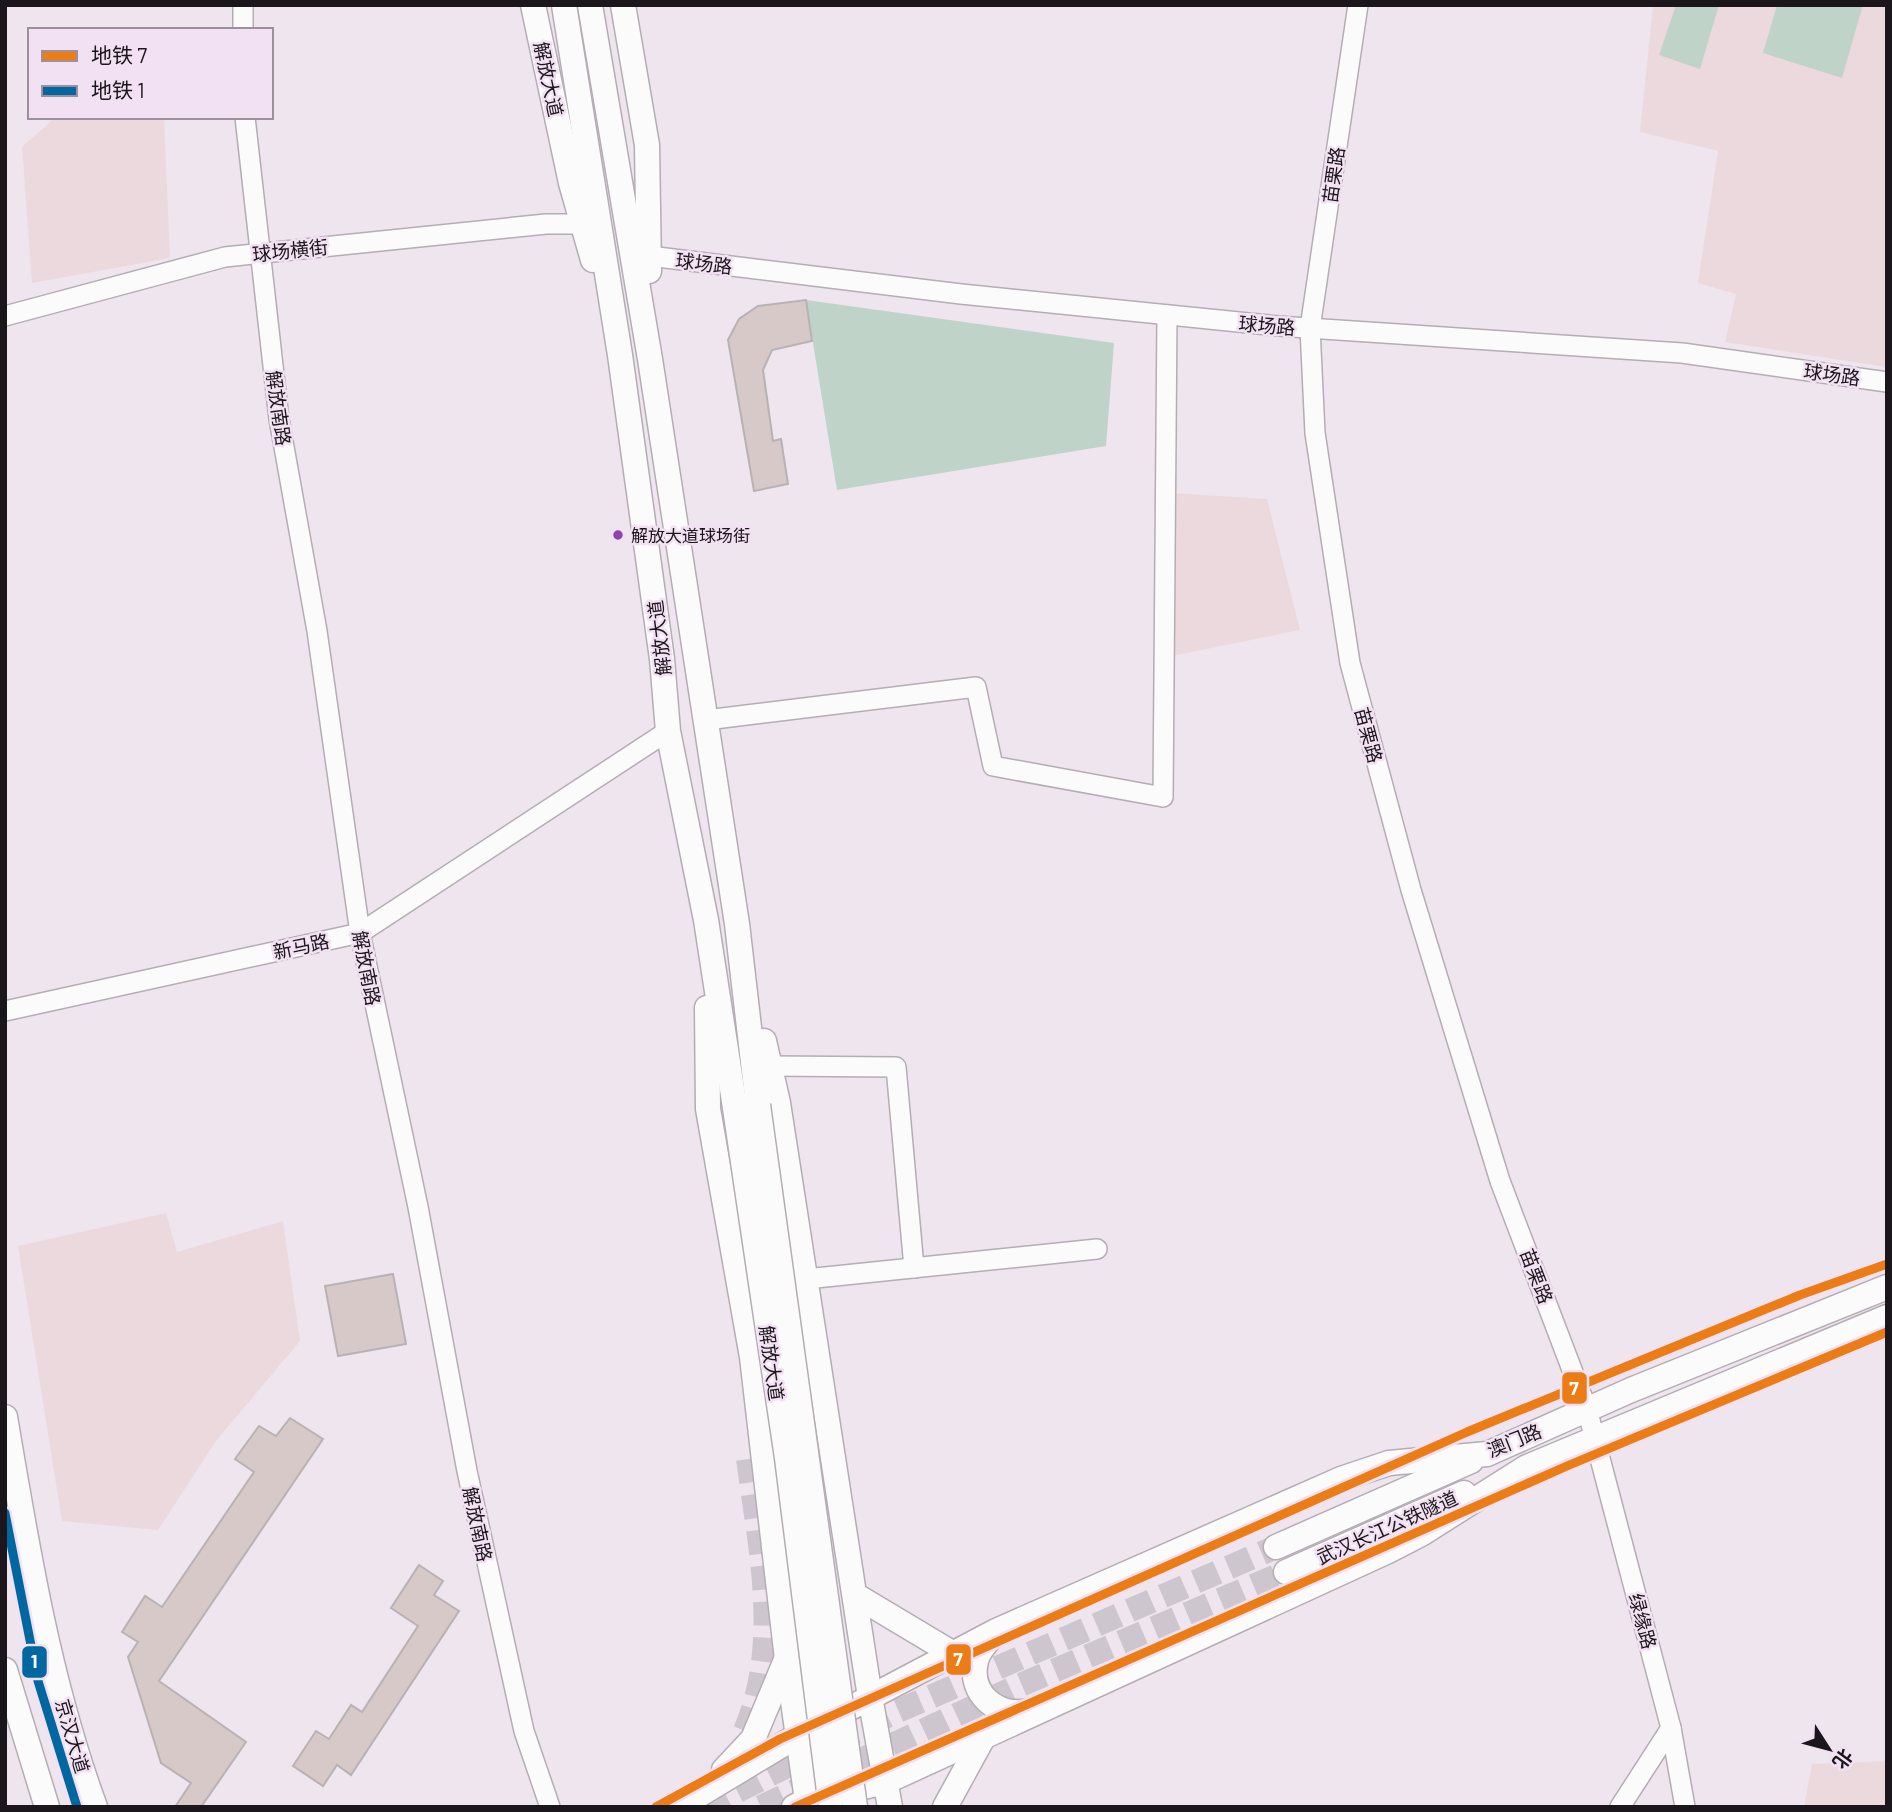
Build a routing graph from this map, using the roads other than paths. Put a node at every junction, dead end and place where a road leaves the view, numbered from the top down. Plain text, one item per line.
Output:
1 (243, 5) edge
2 (533, 5) edge
3 (564, 5) edge
4 (590, 5) edge
5 (623, 5) edge
6 (1358, 5) edge
7 (243, 28) edge
8 (245, 119) edge
9 (583, 224) junction
10 (260, 253) junction
11 (649, 257) junction
12 (1167, 315) junction
13 (5, 316) edge
14 (1310, 328) junction
15 (621, 355) junction
16 (650, 359) junction
17 (1887, 382) edge
18 (706, 720) junction
19 (668, 731) junction
20 (706, 920) junction
21 (737, 924) junction
22 (360, 933) junction
23 (5, 1011) edge
24 (770, 1066) junction
25 (746, 1107) junction
26 (1097, 1249) dead end
27 (914, 1268) junction
28 (806, 1279) junction
29 (1887, 1286) edge
30 (1887, 1317) edge
31 (752, 1357) junction
32 (1587, 1409) junction
33 (5, 1417) edge
34 (1596, 1438) junction
35 (1487, 1454) junction
36 (748, 1459) tunnel mouth
37 (1527, 1467) junction
38 (1276, 1547) tunnel mouth
39 (1286, 1573) tunnel mouth
40 (855, 1595) junction
41 (996, 1631) junction
42 (952, 1653) junction
43 (787, 1660) junction
44 (5, 1670) edge
45 (870, 1697) junction
46 (1043, 1708) junction
47 (1671, 1728) junction
48 (985, 1734) junction
49 (797, 1736) junction
50 (886, 1782) junction
51 (689, 1801) edge
52 (810, 1805) edge
53 (47, 1807) edge
54 (95, 1807) edge
55 (550, 1807) edge
56 (855, 1807) edge
57 (890, 1807) edge
58 (945, 1807) edge
59 (1620, 1807) edge
60 (1685, 1807) edge

1 - 7 street
2 - 9 main road, 解放大道
3 - 15 main road, 解放大道
4 - 16 main road, 解放大道
5 - 11 main road, 解放大道
6 - 14 street, 苗栗路
8 - 10 street, 解放南路
9 - 10 street, 球场横街
9 - 15 main road, 解放大道
10 - 13 street, 球场横街
10 - 22 street, 解放南路
11 - 12 street, 球场路
11 - 16 main road, 解放大道
12 - 14 street, 球场路
12 - 18 street
14 - 17 street, 球场路
14 - 32 street, 苗栗路
15 - 19 main road, 解放大道
16 - 18 main road, 解放大道
18 - 21 main road, 解放大道
19 - 20 main road, 解放大道
19 - 22 street, 新马路
20 - 25 main road, 解放大道
20 - 31 main road, 解放大道
21 - 24 main road, 解放大道
21 - 25 main road, 解放大道
22 - 23 street, 新马路
22 - 55 street, 解放南路
24 - 27 street
24 - 28 main road, 解放大道
25 - 52 main road, 解放大道, bridge
25 - 56 main road, 解放大道, bridge
26 - 27 street
27 - 28 street
28 - 40 main road, 解放大道
29 - 32 main road, 澳门路
30 - 34 main road, 澳门路
31 - 36 main road
31 - 43 main road, 解放大道
32 - 34 street, 苗栗路
32 - 35 main road, 澳门路
33 - 54 main road, 京汉大道
34 - 37 main road, 澳门路
34 - 47 street, 绿缘路
35 - 38 main road, 武汉长江公铁隧道
35 - 41 main road, 澳门路
37 - 39 main road, 武汉长江公铁隧道
37 - 46 main road, 澳门路
40 - 42 main road
40 - 45 main road, 解放大道
41 - 42 main road, 澳门路
41 - 46 main road
42 - 45 main road, 澳门路
43 - 49 main road, 解放大道
43 - 51 main road
44 - 53 main road
45 - 49 main road, 澳门路
45 - 50 main road, 解放大道
46 - 48 main road, 澳门路
47 - 59 street
47 - 60 street, 绿缘路
48 - 50 main road, 澳门路
48 - 58 main road
49 - 51 main road, 澳门路
49 - 52 main road, 解放大道
50 - 52 main road, 澳门路
50 - 57 main road

